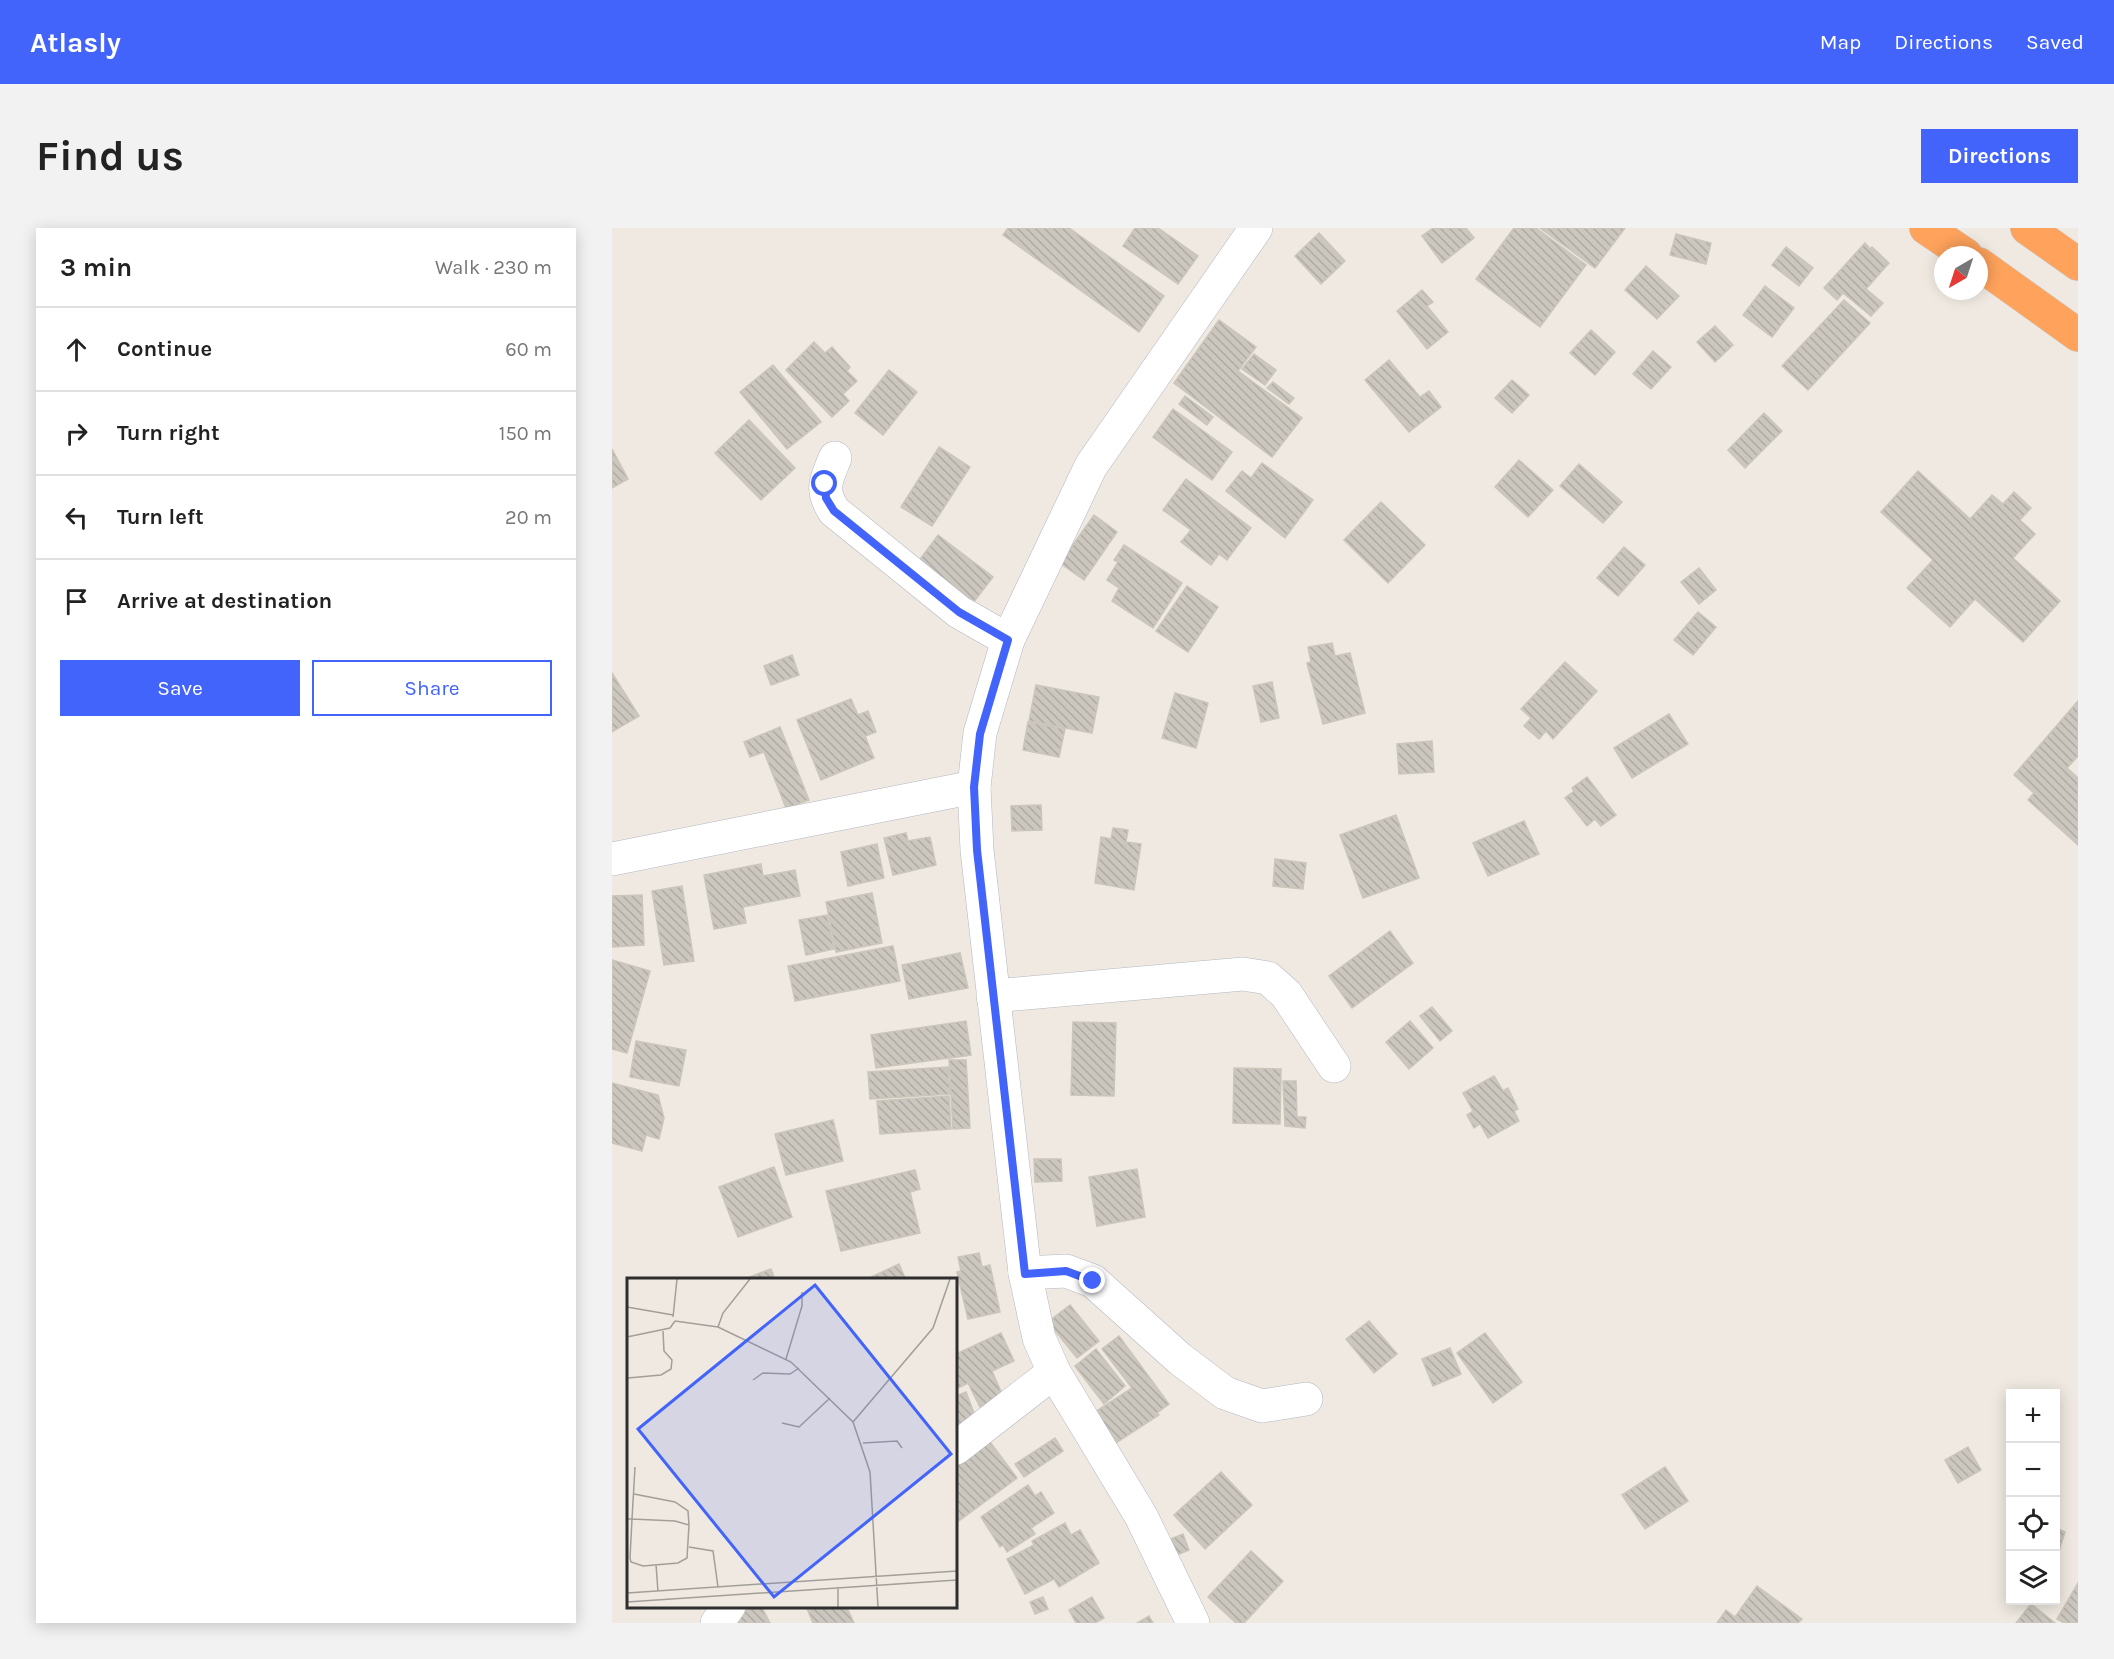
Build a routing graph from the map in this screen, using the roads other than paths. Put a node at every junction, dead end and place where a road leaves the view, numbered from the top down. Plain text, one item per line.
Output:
1 (1256, 228) edge
2 (1926, 228) edge
3 (2028, 228) edge
4 (1953, 246) edge
5 (2078, 264) edge
6 (1988, 270) edge
7 (2078, 335) edge
8 (835, 458) dead end
9 (1008, 640) junction
10 (974, 787) junction
11 (612, 859) edge
12 (993, 996) junction
13 (1334, 1066) dead end
14 (1025, 1274) junction
15 (1054, 1372) junction
16 (1306, 1399) dead end
17 (957, 1447) edge
18 (728, 1608) edge
19 (717, 1623) edge
20 (1193, 1623) edge

1 - 9 street
2 - 4 highway
3 - 5 highway
6 - 7 highway
8 - 9 street
9 - 10 street
10 - 11 street
10 - 12 street
12 - 13 street
12 - 14 street
14 - 15 street
14 - 16 street
15 - 17 street
15 - 20 street
18 - 19 street

